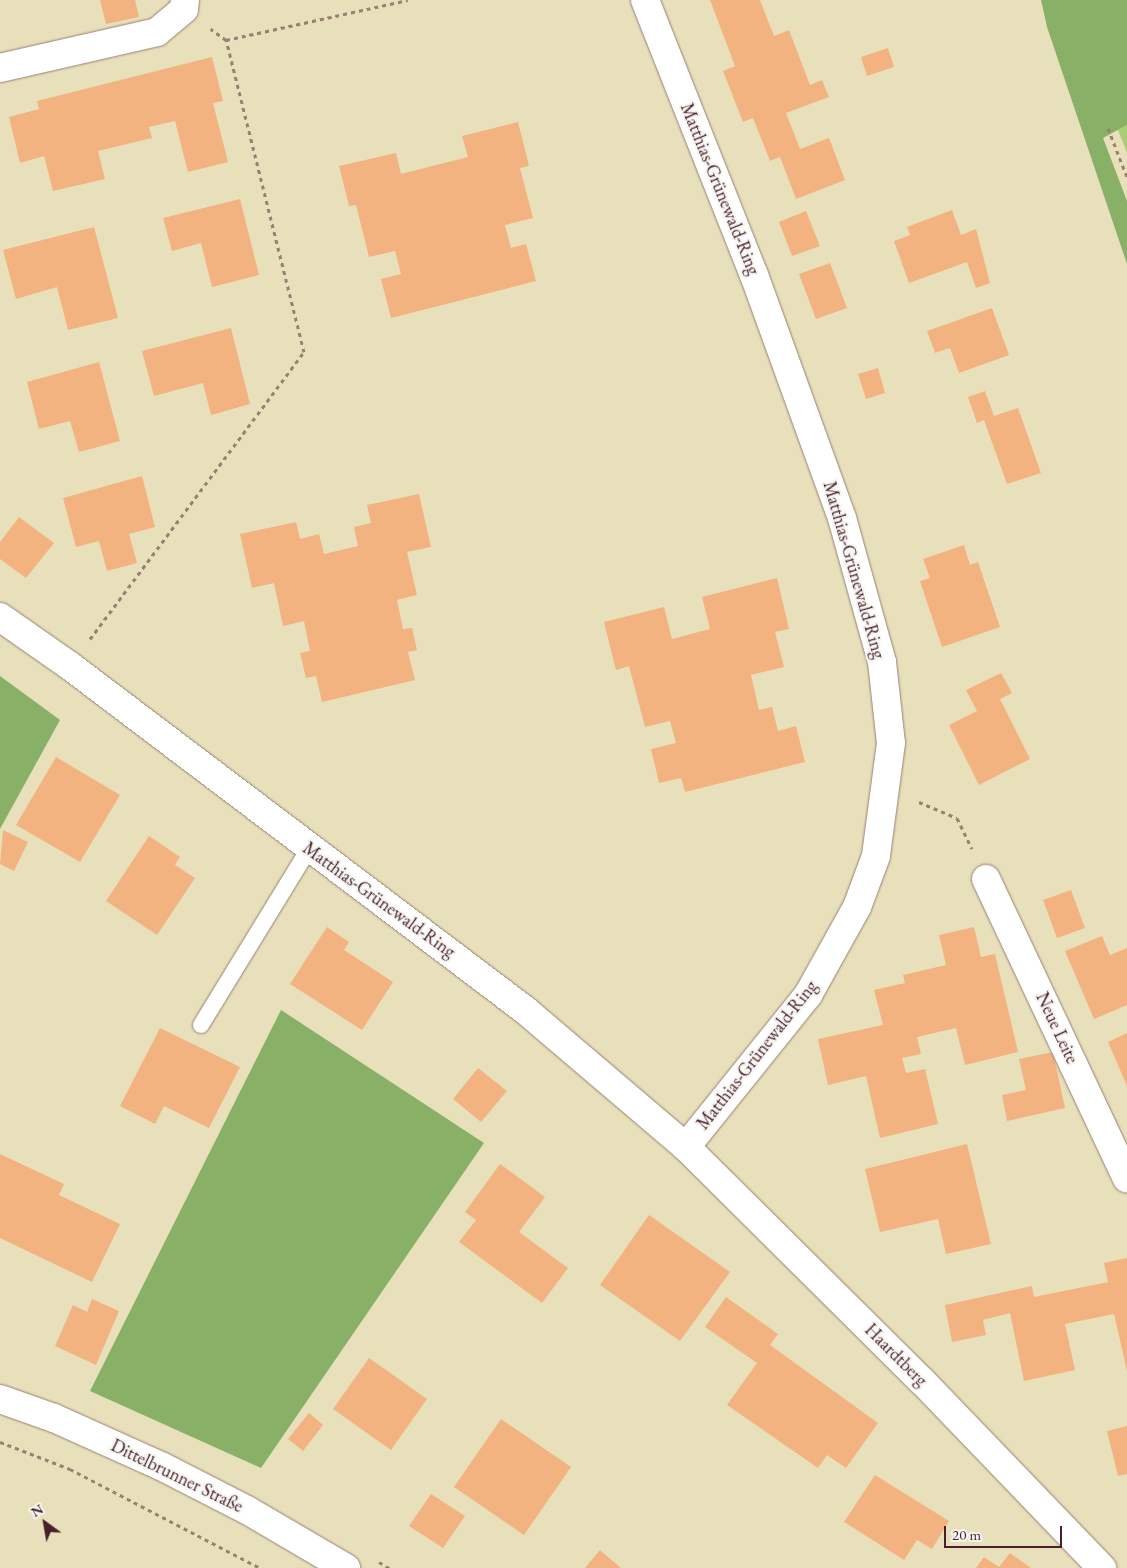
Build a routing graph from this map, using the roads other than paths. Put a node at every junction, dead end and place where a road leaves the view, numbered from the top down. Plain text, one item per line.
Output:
1 (645, 0) edge
2 (185, 4) edge
3 (0, 68) edge
4 (0, 617) edge
5 (309, 849) junction
6 (986, 879) road end
7 (201, 1025) dead end
8 (686, 1147) junction
9 (1127, 1178) edge
10 (0, 1399) edge
11 (346, 1568) edge
12 (1102, 1568) edge

1 - 8 street, Matthias-Grünewald-Ring
2 - 3 street
4 - 5 street, Matthias-Grünewald-Ring
5 - 7 lane
5 - 8 street, Matthias-Grünewald-Ring
6 - 9 street, Neue Leite
8 - 12 street, Haardtberg
10 - 11 street, Dittelbrunner Straße

